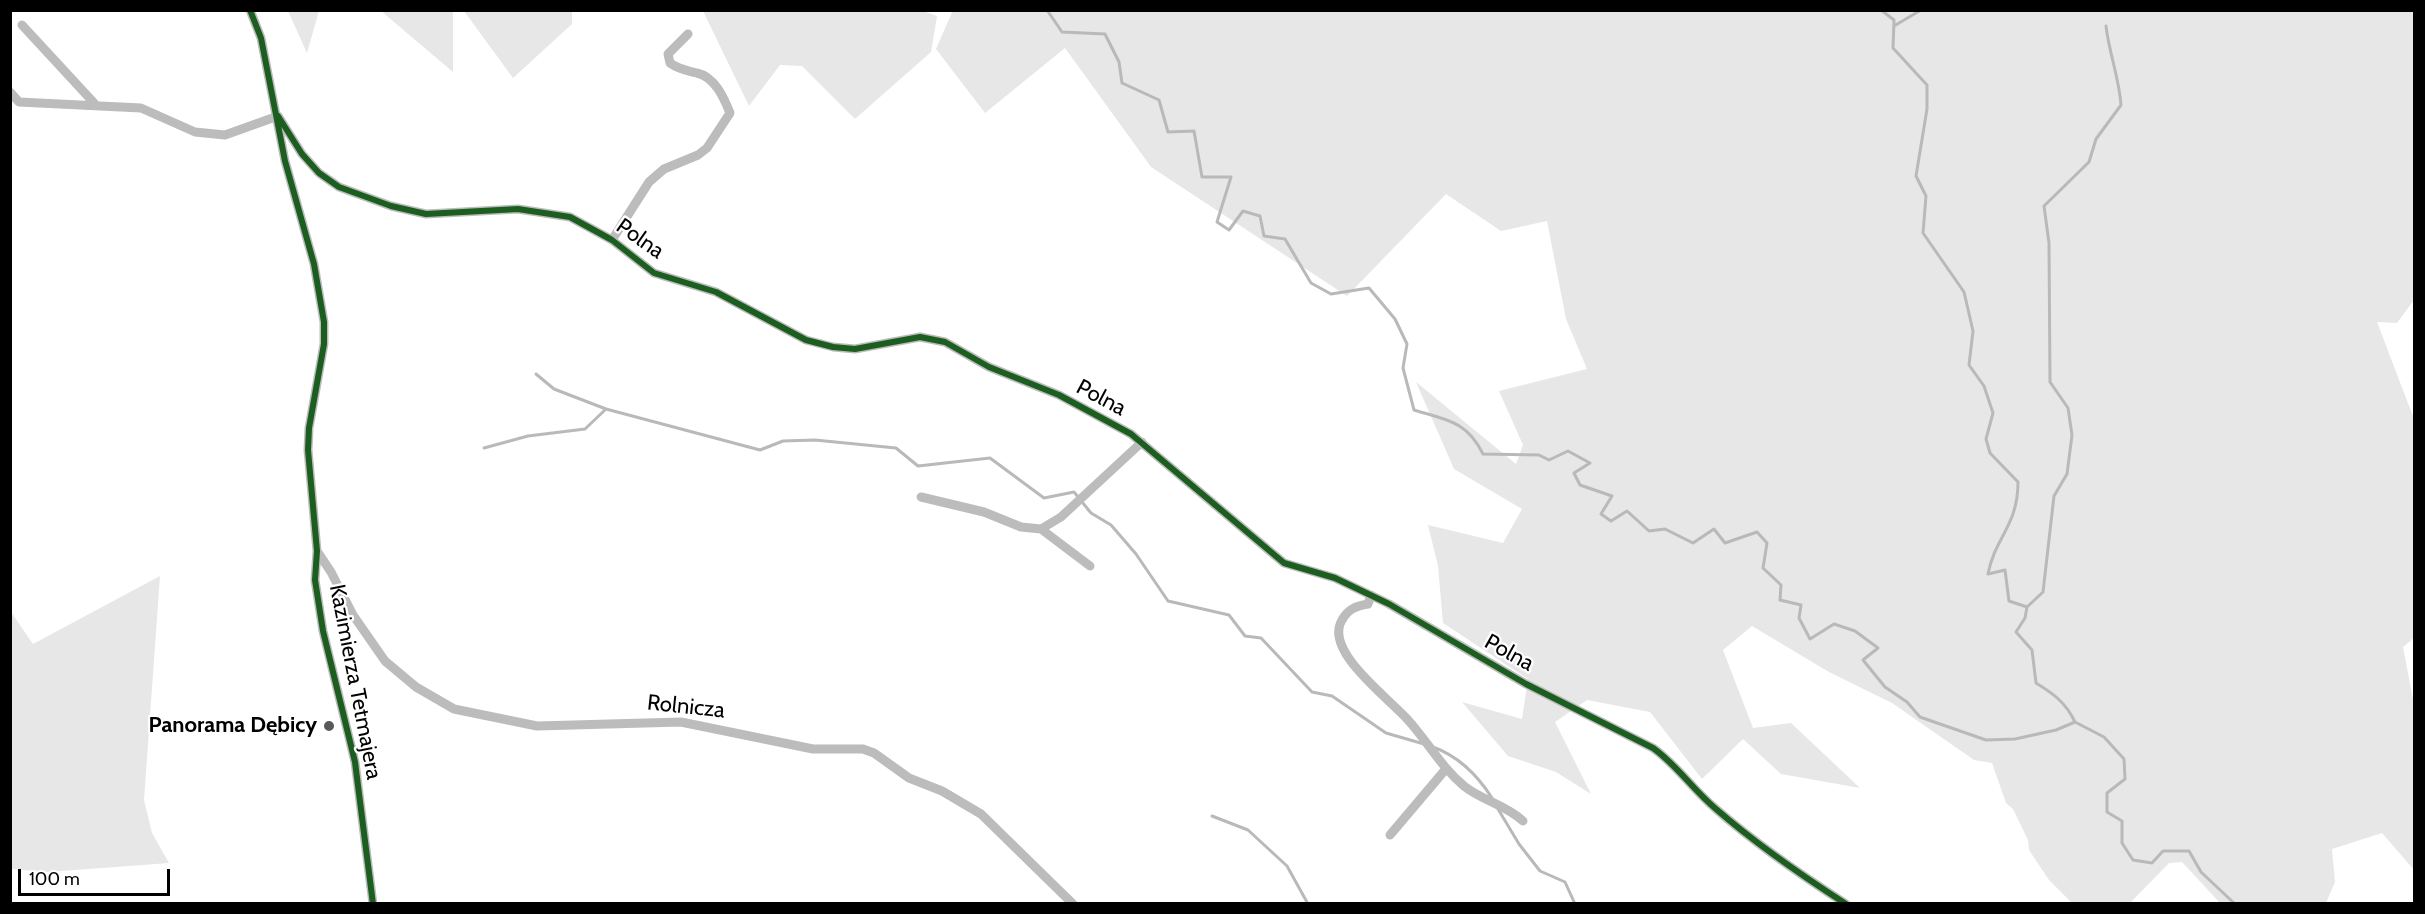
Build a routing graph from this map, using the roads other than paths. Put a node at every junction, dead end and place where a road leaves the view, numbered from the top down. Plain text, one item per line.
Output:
1 (250, 10) edge
2 (22, 25) dead end
3 (688, 34) dead end
4 (10, 92) edge
5 (95, 104) junction
6 (278, 116) junction
7 (612, 240) junction
8 (1142, 442) junction
9 (921, 497) dead end
10 (1041, 529) junction
11 (317, 550) junction
12 (1090, 566) dead end
13 (1371, 595) junction
14 (1445, 770) junction
15 (1522, 821) dead end
16 (1390, 835) dead end
17 (373, 903) edge
18 (1073, 903) edge
19 (1846, 903) edge

1 - 6 street, Kazimierza Tetmajera
2 - 5 street
3 - 7 street
4 - 5 street
5 - 6 street
6 - 7 street, Polna
6 - 11 street, Kazimierza Tetmajera
7 - 8 street, Polna
8 - 10 street, Polna
8 - 13 street, Polna
9 - 10 street
10 - 12 street
11 - 17 street, Kazimierza Tetmajera
11 - 18 street, Rolnicza
13 - 14 street
13 - 19 street, Polna
14 - 15 street
14 - 16 street

